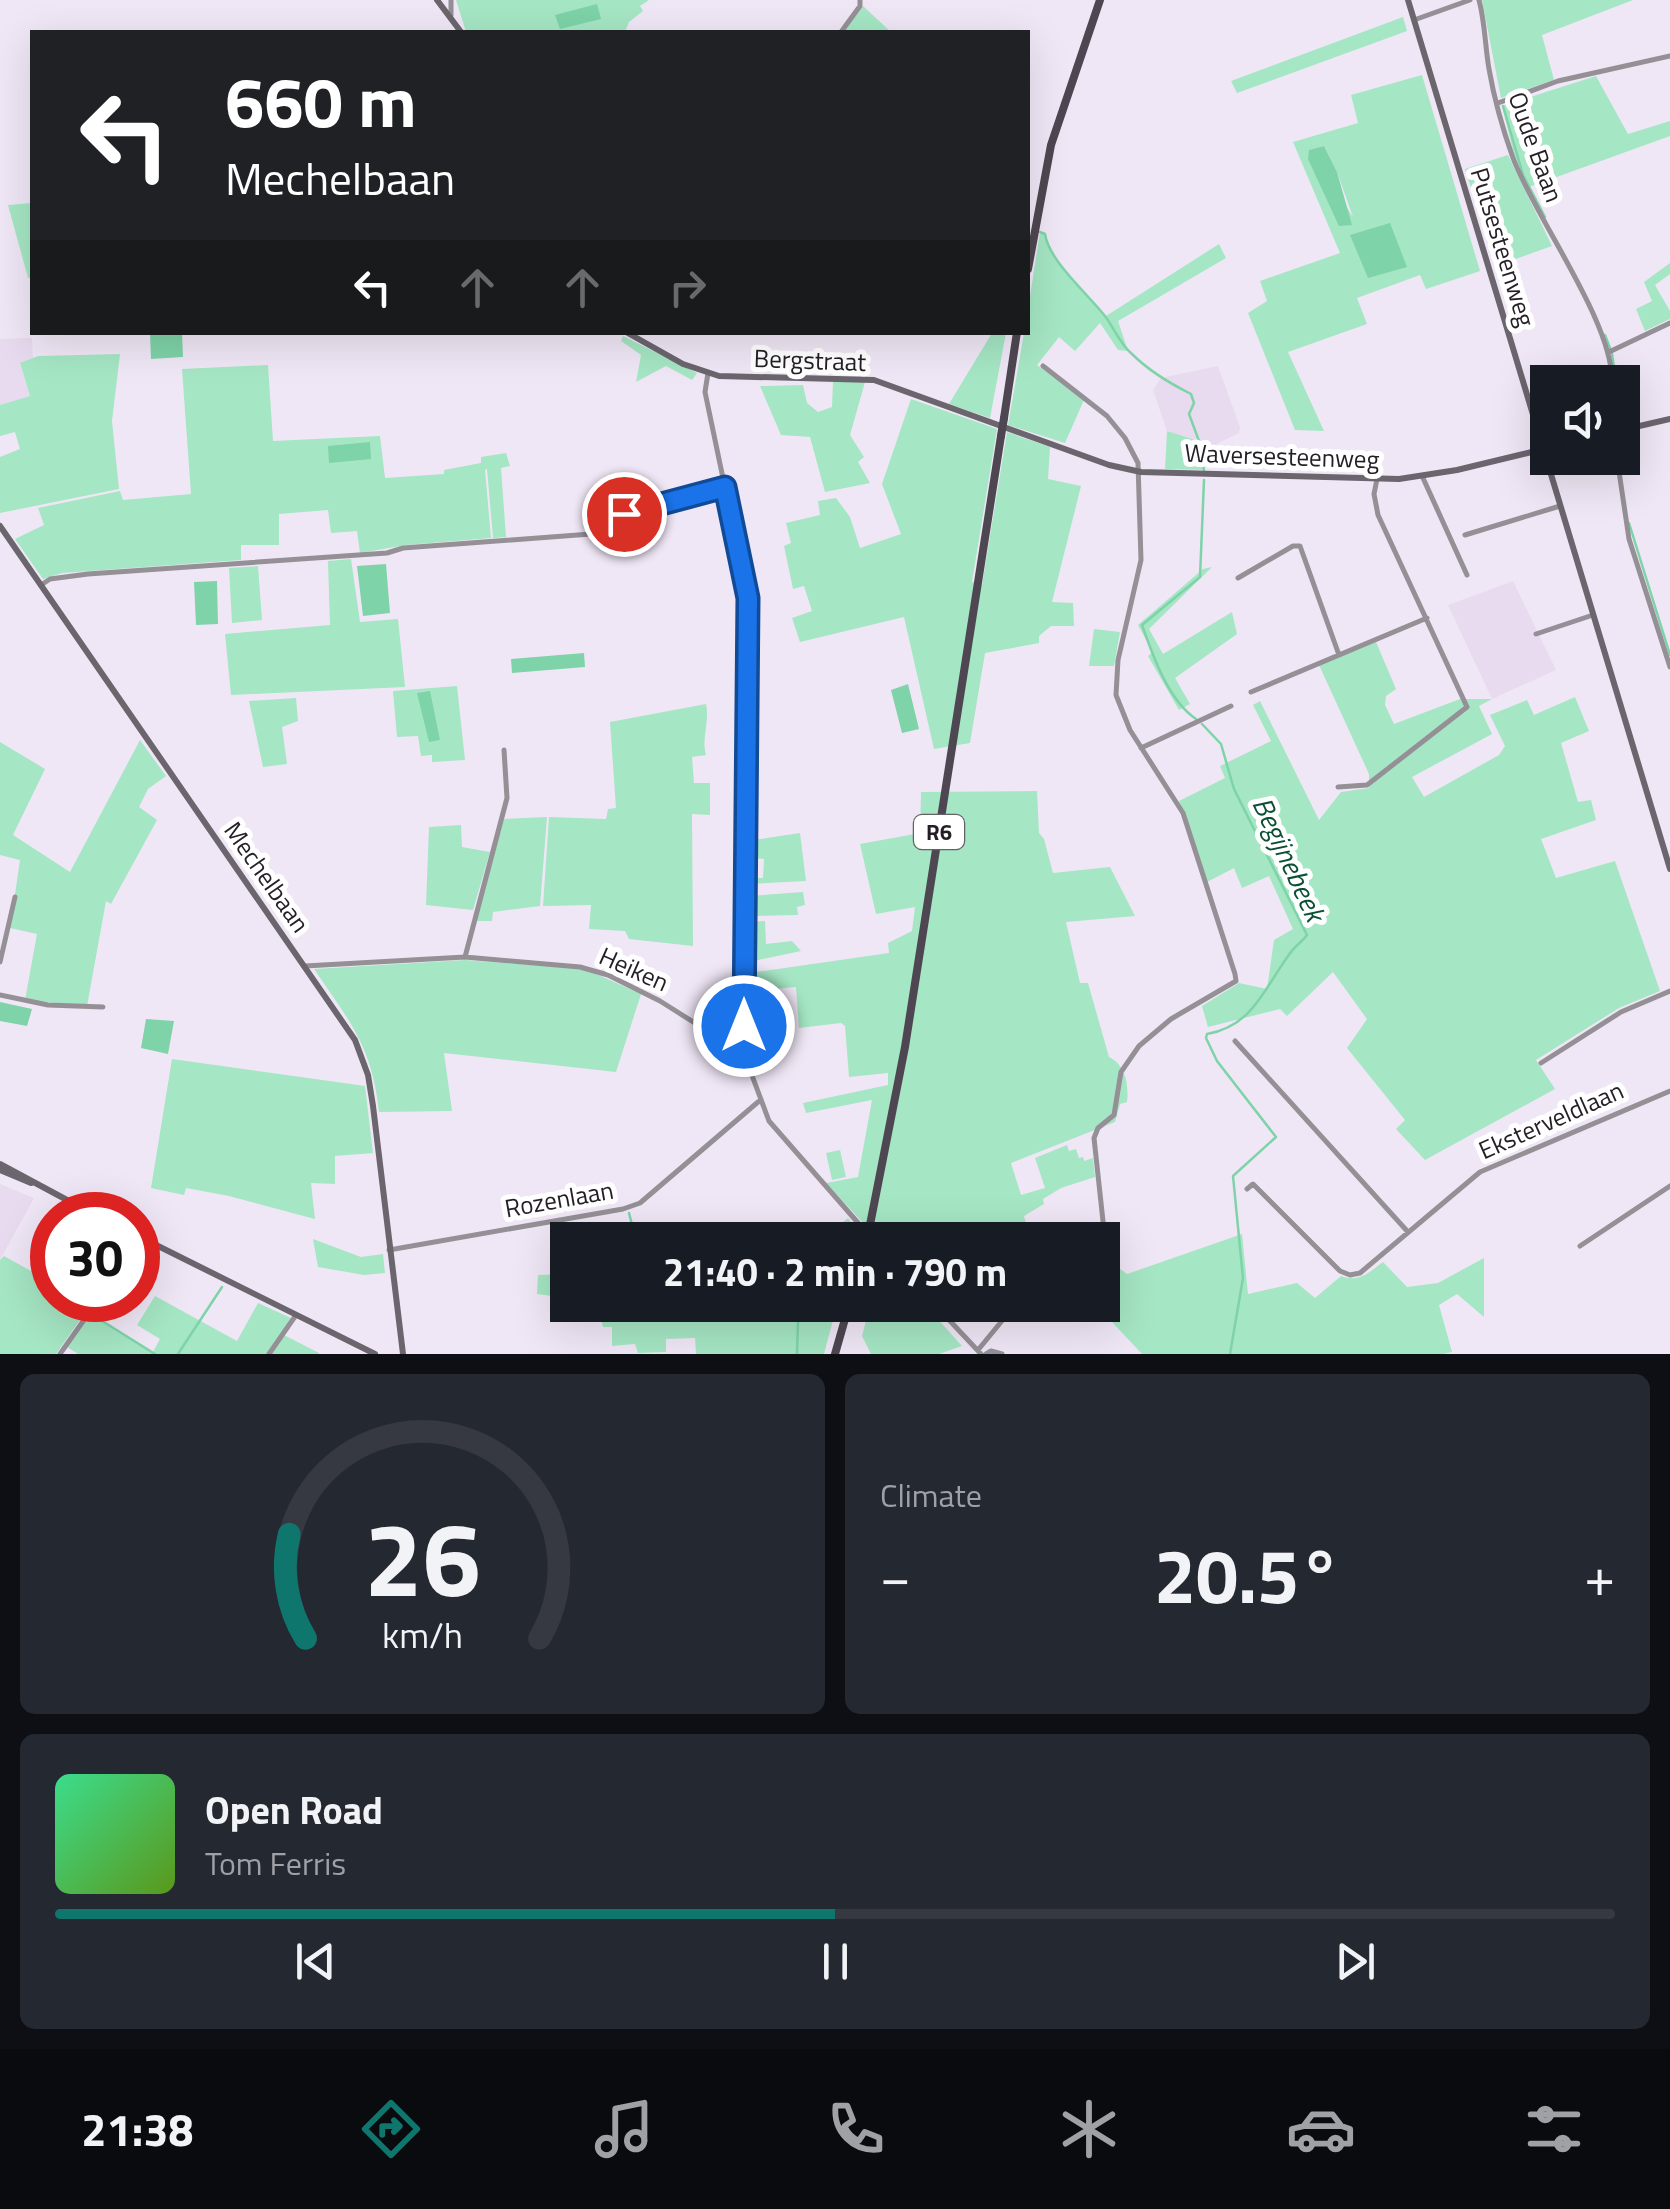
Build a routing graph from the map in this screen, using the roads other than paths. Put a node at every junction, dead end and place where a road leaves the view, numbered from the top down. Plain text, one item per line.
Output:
1 (437, 0) edge
2 (451, 0) edge
3 (860, 0) edge
4 (1100, 0) edge
5 (1408, 0) edge
6 (1470, 0) edge
7 (1479, 0) edge
8 (451, 15) junction
9 (1414, 20) junction
10 (460, 30) edge
11 (842, 30) edge
12 (1670, 56) edge
13 (1498, 104) junction
14 (1030, 259) edge
15 (1670, 323) edge
16 (631, 335) edge
17 (1017, 335) edge
18 (1608, 352) junction
19 (1610, 365) edge
20 (1042, 366) dead end
21 (708, 373) junction
22 (1530, 399) edge
23 (1670, 419) edge
24 (1640, 426) edge
25 (1054, 444) joint
26 (1530, 452) edge
27 (1141, 472) junction
28 (1552, 475) edge
29 (1620, 475) edge
30 (1423, 478) junction
31 (1378, 479) junction
32 (725, 487) junction
33 (1560, 506) junction
34 (0, 526) edge
35 (1465, 535) dead end
36 (1467, 575) dead end
37 (1238, 578) dead end
38 (42, 584) junction
39 (1593, 615) junction
40 (1427, 618) junction
41 (1536, 634) dead end
42 (1339, 655) junction
43 (1670, 667) edge
44 (1251, 692) dead end
45 (1231, 706) dead end
46 (1141, 748) junction
47 (504, 750) dead end
48 (1338, 787) dead end
49 (1670, 824) edge
50 (1658, 829) junction
51 (1670, 870) edge
52 (15, 897) dead end
53 (465, 957) junction
54 (0, 962) edge
55 (305, 966) junction
56 (1670, 991) edge
57 (0, 996) edge
58 (103, 1008) dead end
59 (1235, 1042) dead end
60 (744, 1054) junction
61 (1541, 1063) dead end
62 (1670, 1091) edge
63 (759, 1101) junction
64 (0, 1167) edge
65 (1670, 1186) edge
66 (1247, 1189) dead end
67 (48, 1192) edge
68 (857, 1222) edge
69 (871, 1222) edge
70 (1103, 1222) edge
71 (1408, 1233) junction
72 (1580, 1246) dead end
73 (160, 1249) edge
74 (390, 1250) junction
75 (296, 1314) junction
76 (83, 1322) edge
77 (844, 1322) edge
78 (952, 1322) edge
79 (999, 1322) edge
80 (982, 1353) edge
81 (60, 1354) edge
82 (270, 1354) edge
83 (375, 1354) edge
84 (403, 1354) edge
85 (835, 1354) edge
86 (1002, 1354) edge

1 - 8 street
2 - 8 street
3 - 11 street
4 - 14 main road
5 - 9 street, Putsesteenweg
6 - 9 street
7 - 13 street, Oude Baan
8 - 10 street
9 - 22 street, Putsesteenweg
12 - 13 street
13 - 18 street, Oude Baan
15 - 18 street
16 - 21 street, Bergstraat
17 - 69 main road, R6, bridge
18 - 19 street, Oude Baan
20 - 27 street
21 - 25 street, Bergstraat
21 - 32 street
23 - 24 street
25 - 27 street, Waversesteenweg
26 - 30 street, Waversesteenweg
27 - 31 street, Waversesteenweg
27 - 46 street
28 - 33 street, Putsesteenweg
29 - 43 street
30 - 31 street, Waversesteenweg
30 - 36 street
31 - 40 street
32 - 38 street
32 - 60 street
33 - 35 street
33 - 39 street, Putsesteenweg
34 - 38 street, Mechelbaan
37 - 42 street
38 - 55 street, Mechelbaan
39 - 41 street
39 - 50 street, Putsesteenweg
40 - 42 street
40 - 48 street
42 - 44 street
45 - 46 street
46 - 70 street
47 - 53 street
49 - 50 street
50 - 51 street, Putsesteenweg
52 - 54 street
53 - 55 street, Heiken
53 - 60 street, Heiken
55 - 74 street, Mechelbaan
56 - 61 street
57 - 58 street
59 - 71 street
60 - 63 street
62 - 71 street, Eksterveldlaan
63 - 68 street
63 - 74 street, Rozenlaan
64 - 67 street
65 - 72 street
66 - 71 street, Eksterveldlaan
73 - 75 street
74 - 84 street, Mechelbaan
75 - 82 street
75 - 83 street
76 - 81 street
77 - 85 main road
78 - 80 street
79 - 80 street
80 - 86 street

